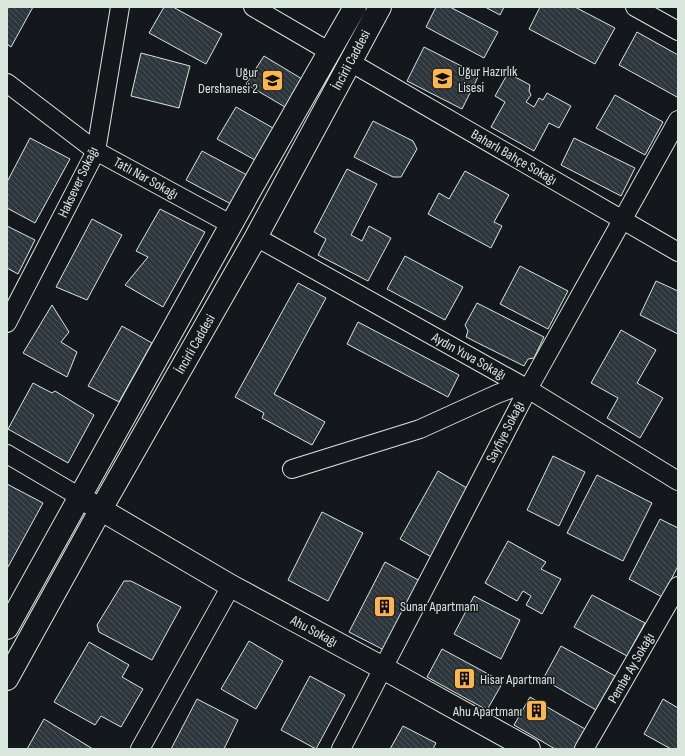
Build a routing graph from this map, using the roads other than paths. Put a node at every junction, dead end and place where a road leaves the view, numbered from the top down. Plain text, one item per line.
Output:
1 (120, 7) edge
2 (253, 7) edge
3 (355, 7) edge
4 (380, 7) edge
5 (635, 7) edge
6 (678, 31) edge
7 (330, 52) junction
8 (350, 62) junction
9 (7, 84) edge
10 (678, 120) edge
11 (96, 150) junction
12 (623, 220) junction
13 (232, 225) junction
14 (256, 237) junction
15 (678, 252) edge
16 (7, 323) edge
17 (524, 387) junction
18 (7, 454) edge
19 (292, 469) dead end
20 (678, 481) edge
21 (80, 497) junction
22 (101, 509) junction
23 (231, 586) junction
24 (678, 586) edge
25 (7, 628) edge
26 (383, 668) junction
27 (7, 679) edge
28 (140, 749) edge
29 (341, 749) edge
30 (529, 749) edge
31 (584, 749) edge

1 - 11 street, Haksever Sokağı
2 - 7 street
3 - 7 main road, İncirli Caddesi
4 - 8 main road, İncirli Caddesi
5 - 6 street
7 - 13 main road, İncirli Caddesi
8 - 12 street, Baharlı Bahçe Sokağı
8 - 14 main road, İncirli Caddesi
9 - 11 street, Tatlı Nar Sokağı
10 - 12 street, Sayfiye Sokağı
11 - 13 street, Tatlı Nar Sokağı
11 - 16 street, Haksever Sokağı
12 - 15 street, Baharlı Bahçe Sokağı
12 - 17 street, Sayfiye Sokağı
13 - 21 main road, İncirli Caddesi
14 - 17 street, Aydın Yuva Sokağı
14 - 22 main road, İncirli Caddesi
17 - 19 street
17 - 20 street, Aydın Yuva Sokağı
17 - 26 street, Sayfiye Sokağı
18 - 21 street
21 - 22 main road, Ahu Sokağı
21 - 25 main road, İncirli Caddesi
22 - 23 main road, Ahu Sokağı
22 - 27 main road, İncirli Caddesi
23 - 26 main road, Ahu Sokağı
23 - 28 street
24 - 31 street, Pembe Ay Sokağı
26 - 29 street, Sayfiye Sokağı
26 - 30 main road, Ahu Sokağı

